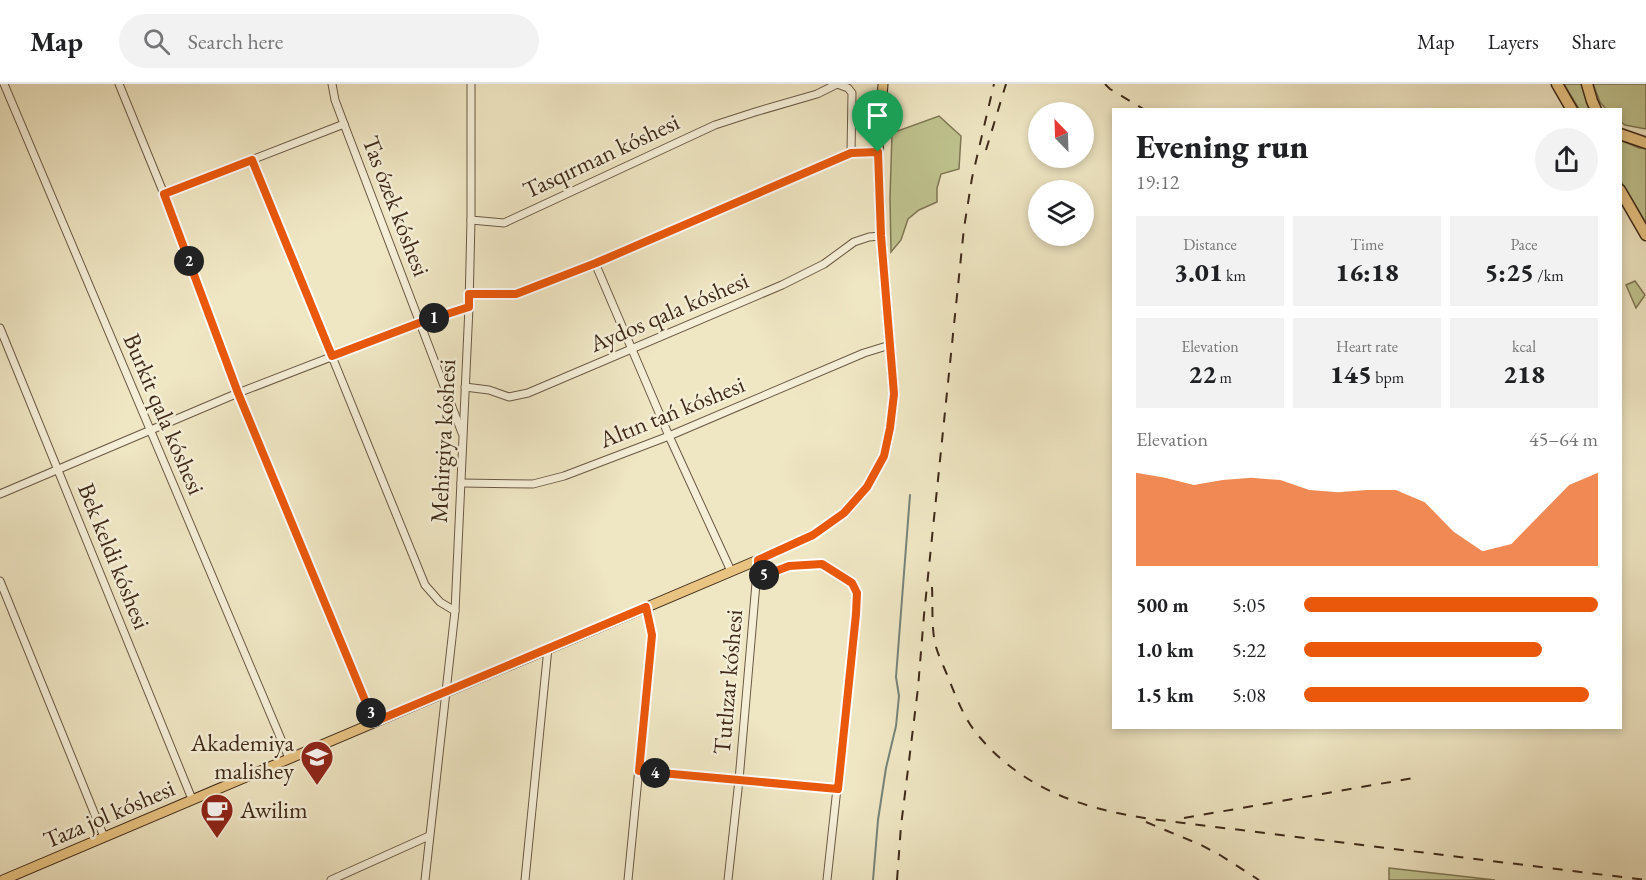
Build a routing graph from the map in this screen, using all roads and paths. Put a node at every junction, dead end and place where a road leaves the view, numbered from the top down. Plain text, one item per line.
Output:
1 (4, 84) edge
2 (119, 84) edge
3 (332, 84) edge
4 (471, 84) edge
5 (883, 84) edge
6 (1557, 84) edge
7 (1587, 84) edge
8 (1571, 108) edge
9 (1595, 108) edge
10 (344, 124) junction
11 (1622, 135) edge
12 (1646, 143) edge
13 (878, 152) junction
14 (851, 153) junction
15 (252, 160) junction
16 (1622, 193) edge
17 (164, 194) junction
18 (471, 220) junction
19 (1646, 235) edge
20 (881, 236) junction
21 (596, 263) junction
22 (469, 294) junction
23 (469, 307) junction
24 (419, 323) junction
25 (0, 328) edge
26 (890, 345) junction
27 (632, 348) junction
28 (332, 356) junction
29 (465, 387) junction
30 (238, 393) junction
31 (150, 430) junction
32 (463, 435) junction
33 (669, 436) junction
34 (57, 471) junction
35 (461, 483) junction
36 (0, 494) edge
37 (758, 560) junction
38 (731, 571) junction
39 (758, 578) junction
40 (0, 581) edge
41 (646, 607) junction
42 (454, 611) junction
43 (548, 648) junction
44 (445, 692) junction
45 (374, 722) junction
46 (289, 758) junction
47 (639, 771) junction
48 (739, 780) junction
49 (838, 789) junction
50 (192, 799) junction
51 (429, 836) junction
52 (104, 837) junction
53 (3, 880) edge
54 (331, 880) edge
55 (425, 880) edge
56 (525, 880) edge
57 (628, 880) edge
58 (728, 880) edge
59 (827, 880) edge

1 - 31 street, Burkit qala kóshesi
2 - 17 street
3 - 10 street, Tas ózek kóshesi
4 - 18 street, Mehirgiya kóshesi
5 - 13 main road, Taza jol kóshesi
6 - 8 highway
7 - 9 highway
10 - 15 street, Tas ózek kóshesi
10 - 24 street, Tas ózek kóshesi
11 - 12 highway
13 - 14 street
13 - 20 main road, Taza jol kóshesi
14 - 18 street, Tasqırman kóshesi
14 - 21 street
15 - 17 street, Tas ózek kóshesi
15 - 28 street
16 - 19 highway
17 - 30 street
18 - 22 street, Mehirgiya kóshesi
20 - 26 main road, Taza jol kóshesi
20 - 27 street, Aydos qala kóshesi
21 - 22 street
21 - 27 street
22 - 23 street, Mehirgiya kóshesi
23 - 24 street
23 - 29 street, Mehirgiya kóshesi
24 - 28 street
24 - 32 street, Tas ózek kóshesi
25 - 34 street, Bek keldi kóshesi
26 - 33 street, Altın tań kóshesi
26 - 37 main road, Taza jol kóshesi
27 - 29 street, Aydos qala kóshesi
27 - 33 street
28 - 30 street
28 - 42 street
29 - 32 street, Mehirgiya kóshesi
30 - 31 street
30 - 45 street
31 - 34 street
31 - 46 street, Burkit qala kóshesi
32 - 35 street, Mehirgiya kóshesi
33 - 35 street, Altın tań kóshesi
33 - 38 street
34 - 36 street
34 - 50 street, Bek keldi kóshesi
35 - 42 street, Mehirgiya kóshesi
37 - 38 main road, Taza jol kóshesi
37 - 39 street, Tutlızar kóshesi
38 - 41 main road, Taza jol kóshesi
39 - 48 street, Tutlızar kóshesi
39 - 49 street
40 - 52 street
41 - 43 main road, Taza jol kóshesi
41 - 47 street
42 - 44 street, Mehirgiya kóshesi
43 - 44 main road, Taza jol kóshesi
43 - 56 street
44 - 45 main road, Taza jol kóshesi
44 - 51 street, Mehirgiya kóshesi
45 - 46 main road, Taza jol kóshesi
46 - 50 main road, Taza jol kóshesi
47 - 48 street
47 - 57 street
48 - 49 street
48 - 58 street, Tutlızar kóshesi
49 - 59 street
50 - 52 main road, Taza jol kóshesi
51 - 54 street
51 - 55 street, Mehirgiya kóshesi
52 - 53 main road, Taza jol kóshesi

